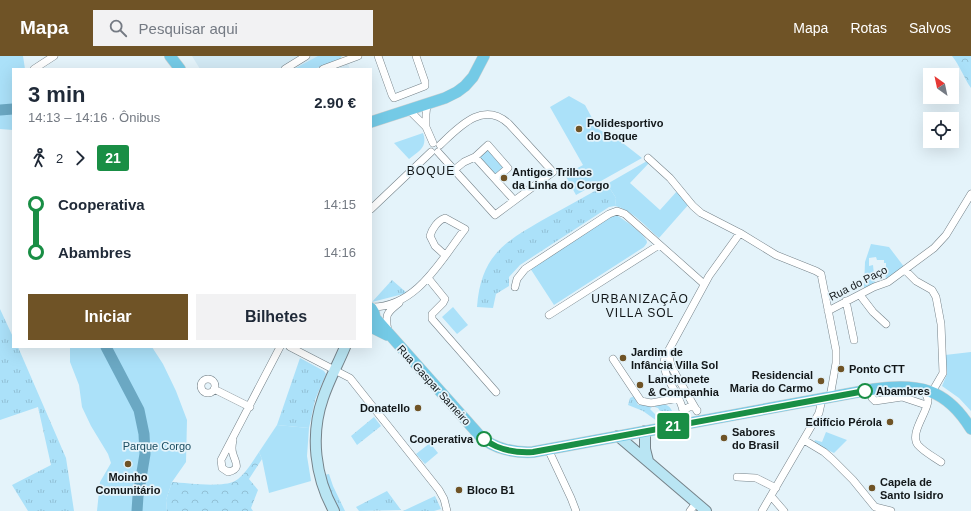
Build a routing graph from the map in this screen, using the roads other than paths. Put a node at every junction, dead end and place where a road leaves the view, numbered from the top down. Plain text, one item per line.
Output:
1 (54, 56) edge
2 (170, 56) edge
3 (306, 56) edge
4 (358, 56) edge
5 (378, 56) edge
6 (416, 56) edge
7 (484, 56) edge
8 (349, 58) edge
9 (36, 68) edge
10 (179, 68) edge
11 (287, 68) edge
12 (325, 68) edge
13 (427, 104) junction
14 (409, 110) junction
15 (372, 122) edge
16 (426, 127) junction
17 (436, 148) junction
18 (475, 157) junction
19 (648, 158) dead end
20 (455, 171) junction
21 (495, 179) junction
22 (971, 194) edge
23 (514, 200) junction
24 (372, 208) edge
25 (740, 233) junction
26 (659, 245) junction
27 (445, 255) junction
28 (905, 270) junction
29 (428, 278) junction
30 (704, 284) junction
31 (515, 287) dead end
32 (860, 294) junction
33 (404, 299) junction
34 (846, 301) junction
35 (828, 310) junction
36 (549, 315) dead end
37 (372, 317) edge
38 (886, 324) dead end
39 (392, 337) junction
40 (854, 340) dead end
41 (670, 347) junction
42 (280, 348) edge
43 (294, 348) edge
44 (345, 348) edge
45 (613, 360) dead end
46 (335, 370) junction
47 (677, 377) junction
48 (669, 381) junction
49 (214, 389) dead end
50 (870, 390) junction
51 (496, 392) dead end
52 (932, 392) junction
53 (679, 398) junction
54 (826, 398) junction
55 (927, 404) junction
56 (250, 407) junction
57 (691, 418) junction
58 (971, 429) edge
59 (646, 431) junction
60 (618, 436) junction
61 (233, 440) dead end
62 (804, 440) junction
63 (548, 448) junction
64 (648, 461) junction
65 (941, 462) dead end
66 (737, 477) dead end
67 (776, 488) junction
68 (771, 496) junction
69 (693, 507) edge
70 (334, 511) edge
71 (447, 511) edge
72 (576, 511) edge
73 (706, 511) edge
74 (762, 511) edge
75 (784, 511) edge
76 (891, 511) edge

1 - 9 street
2 - 10 main road
3 - 11 street
4 - 8 street
5 - 6 street
7 - 13 main road
8 - 12 street
13 - 14 main road
13 - 16 street
14 - 15 main road
14 - 16 street
16 - 17 street
17 - 20 street
17 - 23 street
17 - 24 street
18 - 20 street
18 - 21 street
18 - 21 street
19 - 25 street
20 - 23 street
21 - 23 street
22 - 28 street, Rua do Paço
25 - 30 street
25 - 35 street
26 - 30 street
26 - 31 street
26 - 36 street
27 - 27 street
27 - 29 street
28 - 32 street, Rua do Paço
28 - 52 street
29 - 33 street
29 - 51 street
30 - 41 street
32 - 34 street, Rua do Paço
32 - 38 street
33 - 37 street
33 - 39 street
34 - 35 street, Rua do Paço
34 - 40 street
35 - 54 street, Rua do Paço
37 - 39 main road, Rua Gaspar Sameiro
39 - 63 main road, Rua Gaspar Sameiro
41 - 47 street
41 - 48 street
42 - 56 street
43 - 46 street
44 - 46 main road
45 - 53 street
46 - 70 main road
46 - 71 street
47 - 48 street
47 - 57 street
48 - 53 street
49 - 56 street
50 - 52 main road, Rua Gaspar Sameiro
50 - 54 main road, Rua Gaspar Sameiro
50 - 55 street
52 - 55 street
52 - 55 street
52 - 58 main road
53 - 57 street
54 - 57 main road, Rua Gaspar Sameiro
54 - 62 street, Rua do Paço
55 - 65 street
56 - 61 street
57 - 59 main road, Rua Gaspar Sameiro
59 - 60 main road, Rua Gaspar Sameiro
59 - 64 main road
60 - 63 main road, Rua Gaspar Sameiro
60 - 64 main road
62 - 67 street, Rua do Paço
62 - 76 street
63 - 72 street
64 - 69 main road
66 - 67 street
67 - 68 street, Rua do Paço
68 - 74 street, Rua do Paço
68 - 75 street
69 - 73 main road

